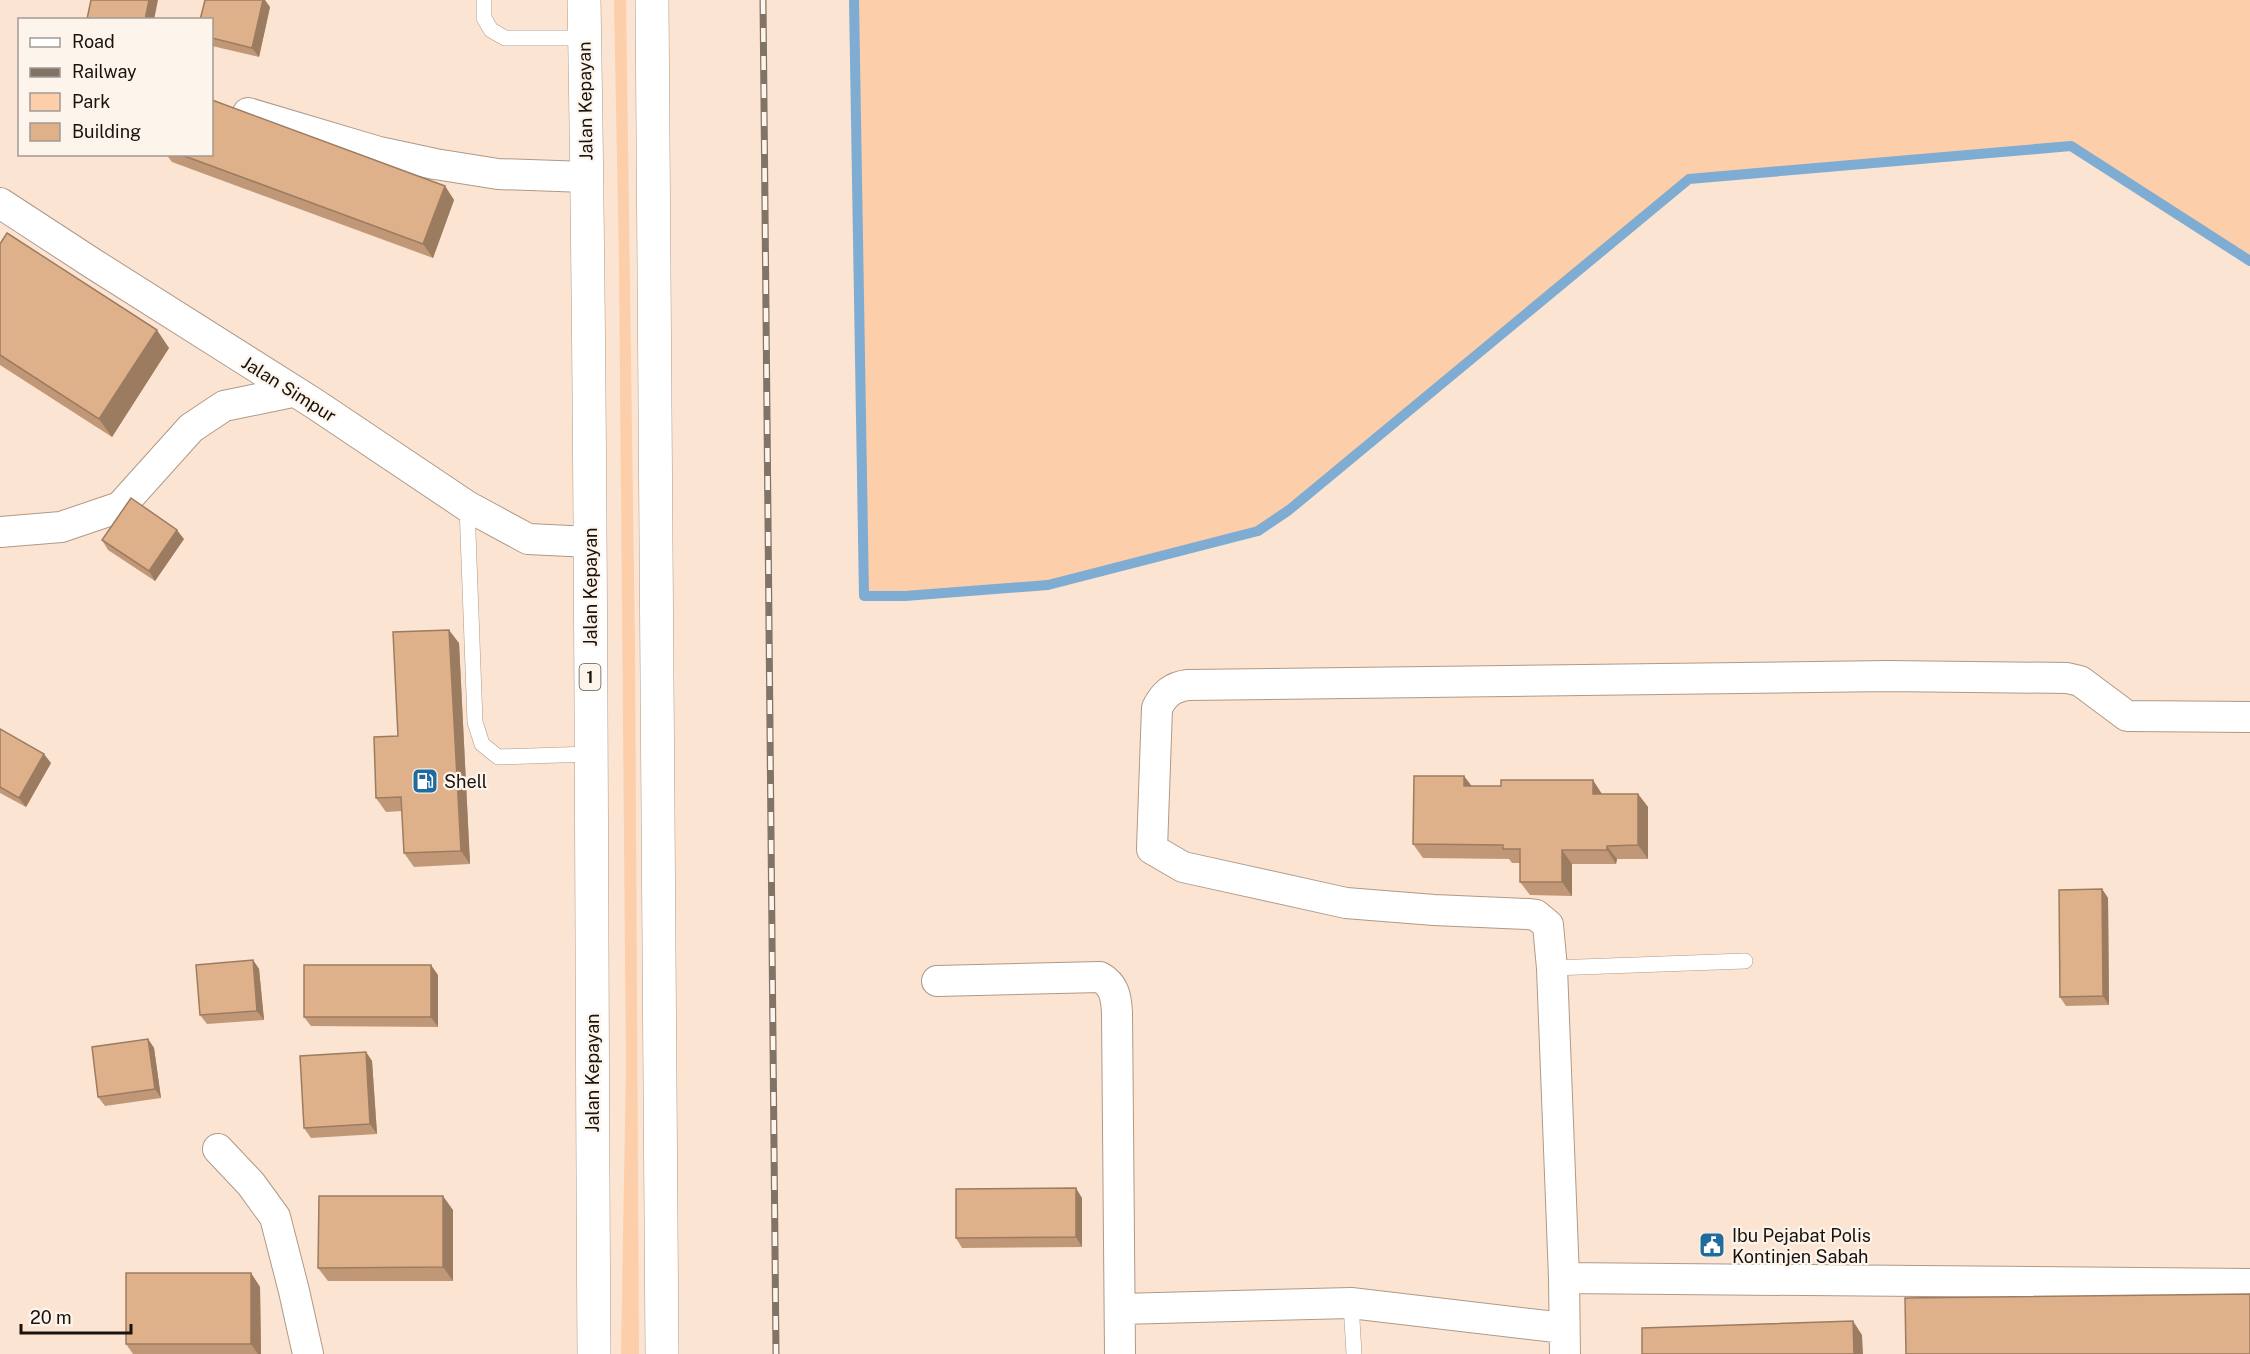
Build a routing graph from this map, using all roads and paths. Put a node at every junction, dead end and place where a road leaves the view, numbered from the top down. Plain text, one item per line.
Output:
1 (484, 0) edge
2 (584, 0) edge
3 (652, 0) edge
4 (585, 38) junction
5 (248, 113) edge
6 (586, 177) junction
7 (0, 202) edge
8 (292, 392) junction
9 (467, 506) junction
10 (0, 532) edge
11 (590, 542) junction
12 (2250, 717) edge
13 (590, 754) junction
14 (1745, 962) dead end
15 (1552, 968) junction
16 (937, 981) dead end
17 (218, 1149) dead end
18 (1564, 1278) junction
19 (2250, 1284) edge
20 (1352, 1303) junction
21 (1120, 1309) junction
22 (1564, 1341) edge
23 (308, 1354) edge
24 (594, 1354) edge
25 (662, 1354) edge
26 (1120, 1354) edge
27 (1354, 1354) edge

1 - 4 lane
2 - 4 highway, Jalan Kepayan / 1
3 - 25 highway
4 - 6 highway, Jalan Kepayan / 1
5 - 6 street
6 - 11 highway, Jalan Kepayan / 1
7 - 8 street, Jalan Simpur
8 - 9 street, Jalan Simpur
8 - 10 street
9 - 11 street, Jalan Simpur
9 - 13 lane
11 - 13 highway, Jalan Kepayan / 1
12 - 15 street
13 - 24 highway, Jalan Kepayan / 1
14 - 15 lane
15 - 18 street
16 - 21 street
17 - 23 street
18 - 19 street
18 - 22 street
20 - 21 street
20 - 22 street
20 - 27 lane
21 - 26 street

